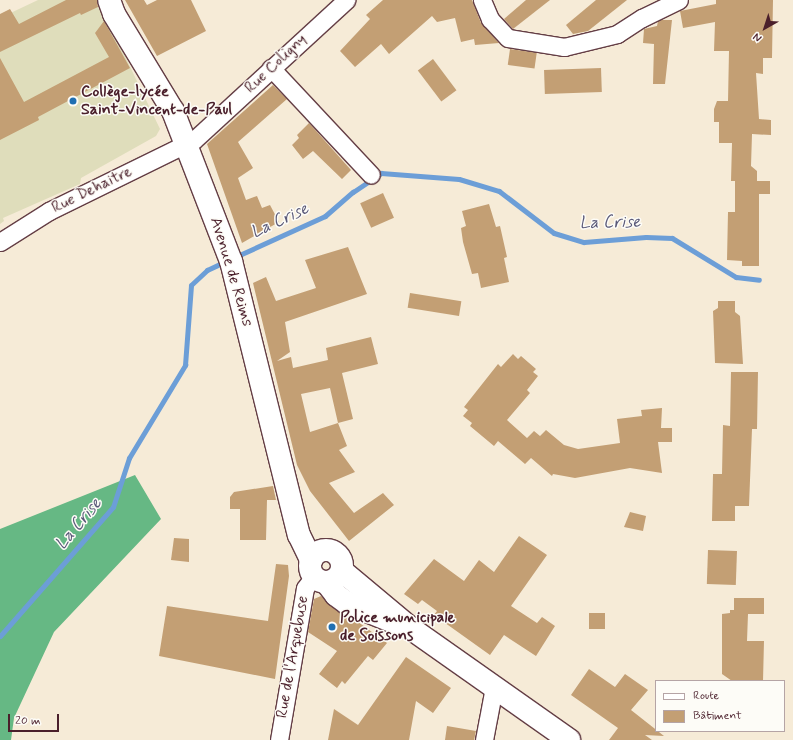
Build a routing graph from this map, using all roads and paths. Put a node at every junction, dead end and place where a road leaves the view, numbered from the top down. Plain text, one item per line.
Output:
1 (109, 0) edge
2 (346, 0) edge
3 (482, 0) edge
4 (679, 0) edge
5 (271, 68) junction
6 (188, 144) junction
7 (371, 175) dead end
8 (0, 242) edge
9 (323, 568) junction
10 (494, 687) junction
11 (279, 740) edge
12 (484, 740) edge
13 (569, 740) edge

1 - 6 main road, Avenue de Reims
2 - 5 street, Rue Coligny
3 - 4 street
5 - 6 street, Rue Coligny
5 - 7 street
6 - 8 street, Rue Dehaitre
6 - 9 main road, Avenue de Reims
9 - 10 main road, Avenue de Reims
9 - 11 street, Rue de l'Arquebuse
10 - 12 street
10 - 13 main road

